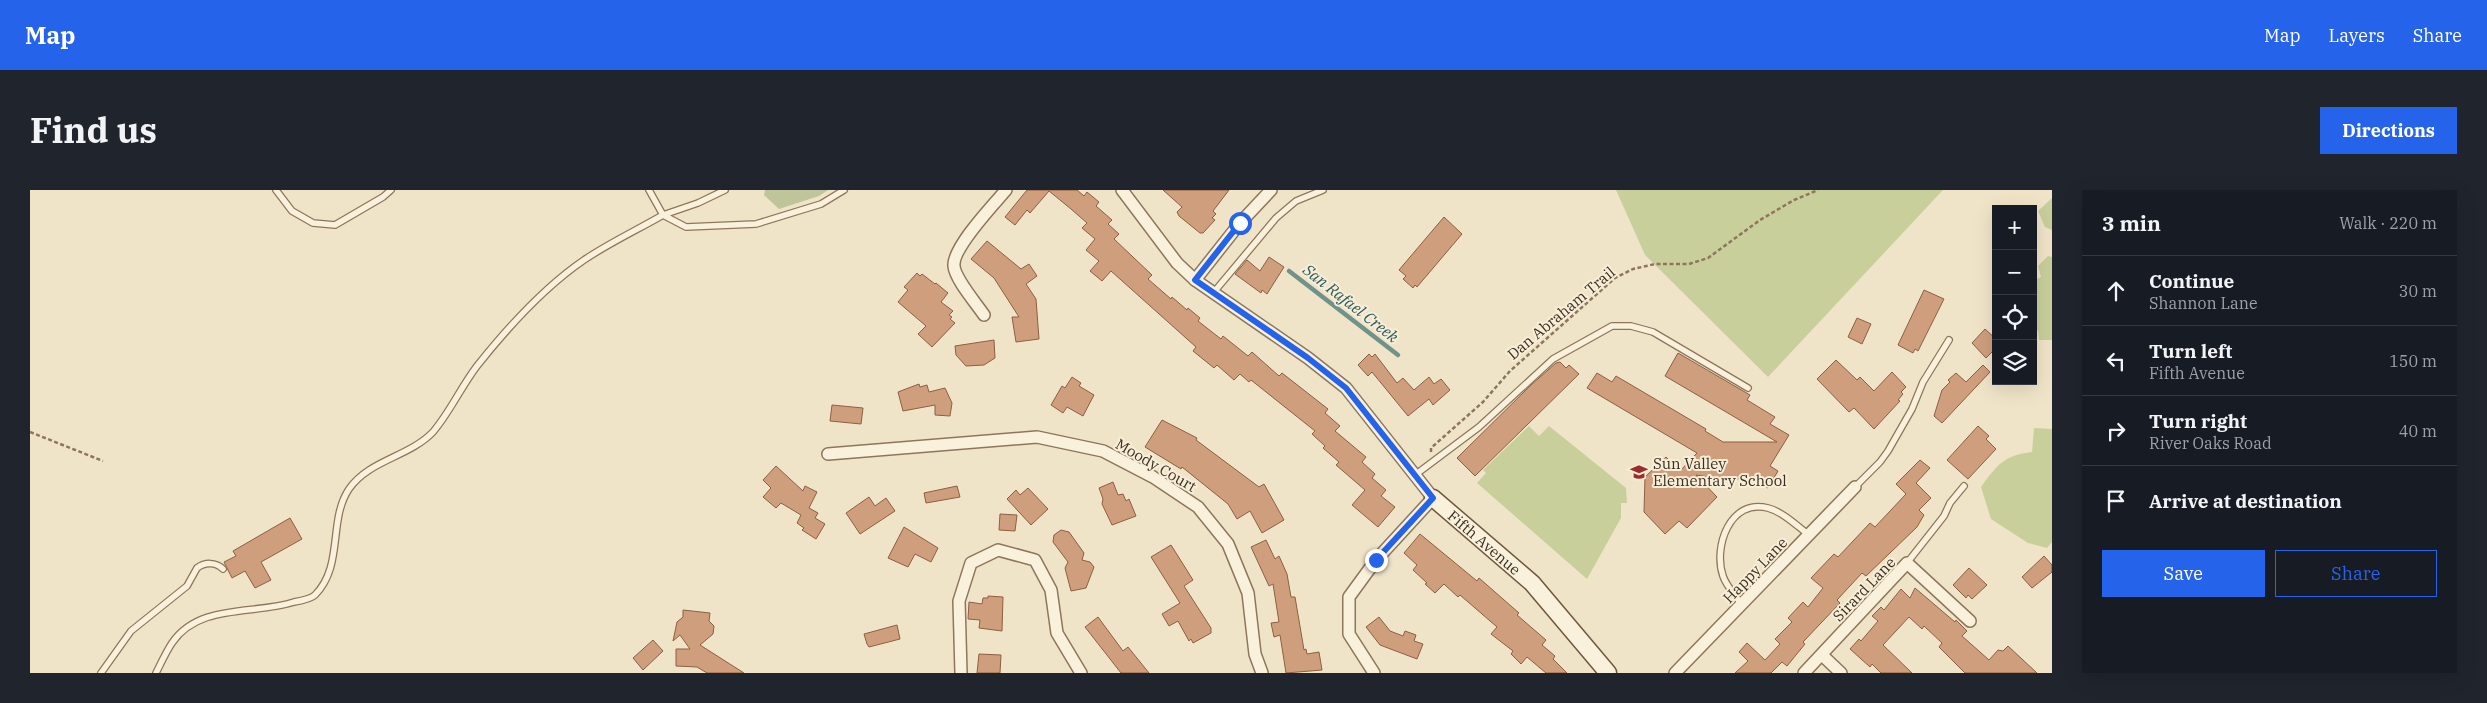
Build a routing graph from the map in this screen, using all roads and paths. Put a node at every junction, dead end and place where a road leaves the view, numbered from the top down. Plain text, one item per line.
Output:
1 (276, 190) edge
2 (391, 190) edge
3 (649, 190) edge
4 (725, 190) edge
5 (844, 190) edge
6 (1006, 190) edge
7 (1122, 190) edge
8 (1271, 190) edge
9 (1323, 190) edge
10 (1818, 190) edge
11 (663, 215) junction
12 (1195, 280) junction
13 (1214, 292) junction
14 (984, 315) dead end
15 (1949, 340) dead end
16 (1748, 388) dead end
17 (30, 432) edge
18 (828, 454) dead end
19 (1432, 460) junction
20 (103, 462) dead end
21 (1415, 475) junction
22 (1964, 486) dead end
23 (1855, 487) joint
24 (1433, 498) junction
25 (1809, 535) junction
26 (1907, 563) junction
27 (223, 569) dead end
28 (1742, 605) junction
29 (1970, 622) dead end
30 (1822, 655) junction
31 (101, 673) edge
32 (156, 673) edge
33 (961, 673) edge
34 (1081, 673) edge
35 (1262, 673) edge
36 (1372, 673) edge
37 (1608, 673) edge
38 (1675, 673) edge
39 (1804, 673) edge
40 (1841, 673) edge

1 - 2 lane
3 - 11 lane
4 - 11 lane
5 - 11 lane
6 - 14 street
7 - 12 street, Fifth Avenue
8 - 12 street
9 - 13 lane
10 - 19 path, Dan Abraham Trail
11 - 32 lane
12 - 13 street, Fifth Avenue
13 - 21 street, Fifth Avenue
15 - 23 lane
16 - 19 lane
17 - 20 path
18 - 35 street, Moody Court
19 - 21 lane
21 - 24 street, Fifth Avenue
22 - 26 lane
23 - 25 street, Happy Lane
24 - 36 street
24 - 37 street, Fifth Avenue
25 - 28 street, Happy Lane
25 - 28 lane
26 - 29 street, Sirard Lane
26 - 30 street, Sirard Lane
27 - 31 lane
28 - 38 street, Happy Lane
30 - 39 street, Sirard Lane
30 - 40 street
33 - 34 street

